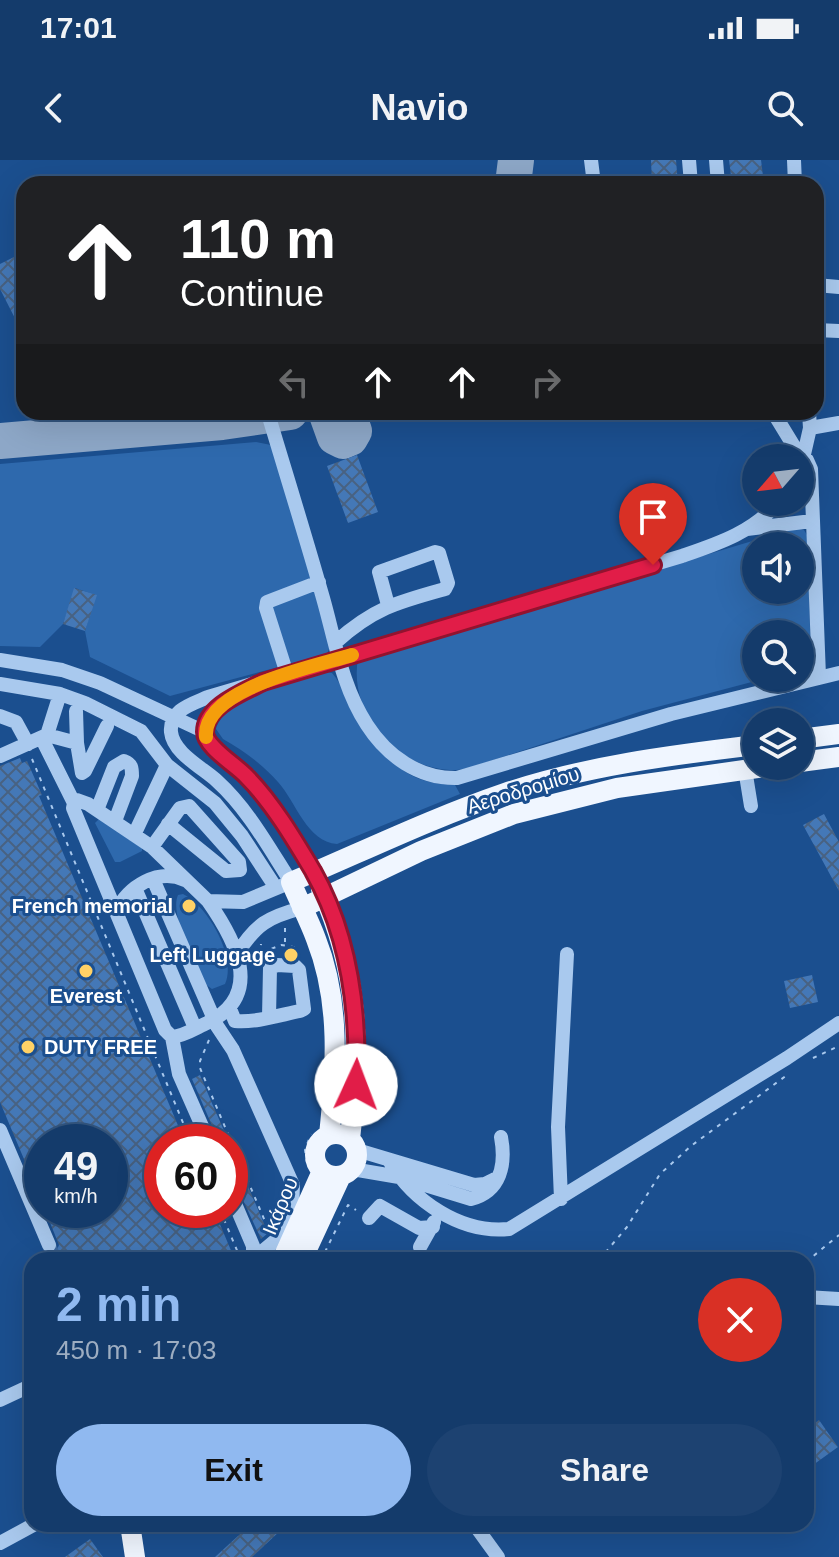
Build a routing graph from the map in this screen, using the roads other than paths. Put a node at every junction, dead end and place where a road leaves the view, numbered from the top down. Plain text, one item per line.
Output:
1 (270, 420) edge
2 (778, 420) edge
3 (810, 420) edge
4 (839, 423) edge
5 (810, 428) junction
6 (793, 444) edge
7 (806, 444) edge
8 (762, 516) edge
9 (812, 516) edge
10 (812, 521) junction
11 (747, 529) junction
12 (319, 582) junction
13 (388, 605) junction
14 (336, 642) junction
15 (340, 658) junction
16 (0, 660) edge
17 (839, 673) edge
18 (287, 674) junction
19 (819, 676) junction
20 (263, 682) junction
21 (0, 684) edge
22 (60, 694) junction
23 (76, 711) dead end
24 (0, 716) edge
25 (173, 719) junction
26 (107, 726) dead end
27 (205, 732) junction
28 (839, 734) edge
29 (814, 737) edge
30 (39, 739) junction
31 (77, 743) junction
32 (742, 747) edge
33 (0, 756) edge
34 (839, 757) edge
35 (814, 760) edge
36 (167, 765) junction
37 (742, 769) edge
38 (747, 780) edge
39 (74, 803) junction
40 (751, 806) dead end
41 (97, 810) junction
42 (274, 812) junction
43 (115, 821) junction
44 (168, 824) junction
45 (255, 826) junction
46 (134, 835) junction
47 (152, 847) junction
48 (313, 872) junction
49 (153, 879) junction
50 (185, 880) junction
51 (283, 885) junction
52 (135, 888) junction
53 (325, 898) junction
54 (208, 901) junction
55 (302, 908) junction
56 (116, 912) junction
57 (237, 954) junction
58 (567, 954) dead end
59 (232, 1015) junction
60 (269, 1017) dead end
61 (214, 1019) junction
62 (839, 1023) edge
63 (195, 1028) junction
64 (172, 1037) junction
65 (233, 1050) junction
66 (201, 1124) edge
67 (0, 1130) edge
68 (501, 1137) dead end
69 (334, 1155) junction
70 (390, 1162) junction
71 (399, 1177) junction
72 (499, 1177) junction
73 (561, 1199) junction
74 (435, 1210) junction
75 (369, 1218) road end
76 (433, 1227) junction
77 (245, 1228) edge
78 (49, 1245) tunnel mouth
79 (420, 1247) dead end
80 (278, 1251) edge
81 (251, 1252) edge
82 (304, 1252) edge
83 (814, 1297) edge
84 (839, 1299) edge
85 (24, 1389) edge
86 (0, 1400) edge
87 (24, 1530) edge
88 (131, 1532) edge
89 (480, 1532) edge
90 (0, 1543) edge
91 (135, 1557) edge
92 (498, 1557) edge

1 - 12 street
2 - 6 street
3 - 5 street
4 - 5 street
5 - 7 street
8 - 11 street
9 - 10 street
10 - 11 street
10 - 19 street
11 - 15 street
12 - 14 street
12 - 18 street
13 - 13 street
13 - 14 street
14 - 15 street
15 - 18 street
15 - 19 street
16 - 25 street
17 - 19 street
18 - 20 street
20 - 25 street
20 - 27 street
21 - 22 street
22 - 30 street
22 - 36 street
23 - 31 street
24 - 30 street
25 - 27 street
25 - 45 street
26 - 31 street
27 - 42 street
28 - 29 main road
30 - 31 street
30 - 33 street
30 - 39 street
32 - 48 main road, Αεροδρομίου
34 - 35 main road
36 - 46 street
36 - 51 street
37 - 53 main road, Αεροδρομίου
38 - 40 street
39 - 41 street
39 - 56 street
41 - 43 street
41 - 43 street
42 - 45 street
42 - 48 street
43 - 46 street
44 - 44 street
44 - 47 street
45 - 51 street
46 - 47 street
47 - 50 street
48 - 51 main road, Αεροδρομίου
48 - 53 main road, Ικάρου
49 - 50 street
49 - 52 street
49 - 61 street
50 - 54 street
51 - 54 street
51 - 55 main road, Ικάρου
52 - 56 street
52 - 63 street
53 - 55 main road, Αεροδρομίου
53 - 69 main road, Ικάρου
54 - 57 street
55 - 57 street
55 - 69 main road, Ικάρου
56 - 64 street
57 - 59 street
58 - 73 street
59 - 60 street
59 - 61 street
59 - 65 street
61 - 63 street
61 - 65 street
62 - 73 street
63 - 64 street
64 - 66 street
65 - 80 street
67 - 78 street
68 - 72 street
69 - 70 street
69 - 71 street
69 - 80 main road, Ικάρου
69 - 82 main road, Ικάρου
70 - 71 street
70 - 72 street
71 - 72 street
71 - 74 street
73 - 74 street
74 - 76 street
75 - 76 street
76 - 79 street
77 - 81 street
83 - 84 street
85 - 86 street
87 - 90 street
88 - 91 main road
89 - 92 street

